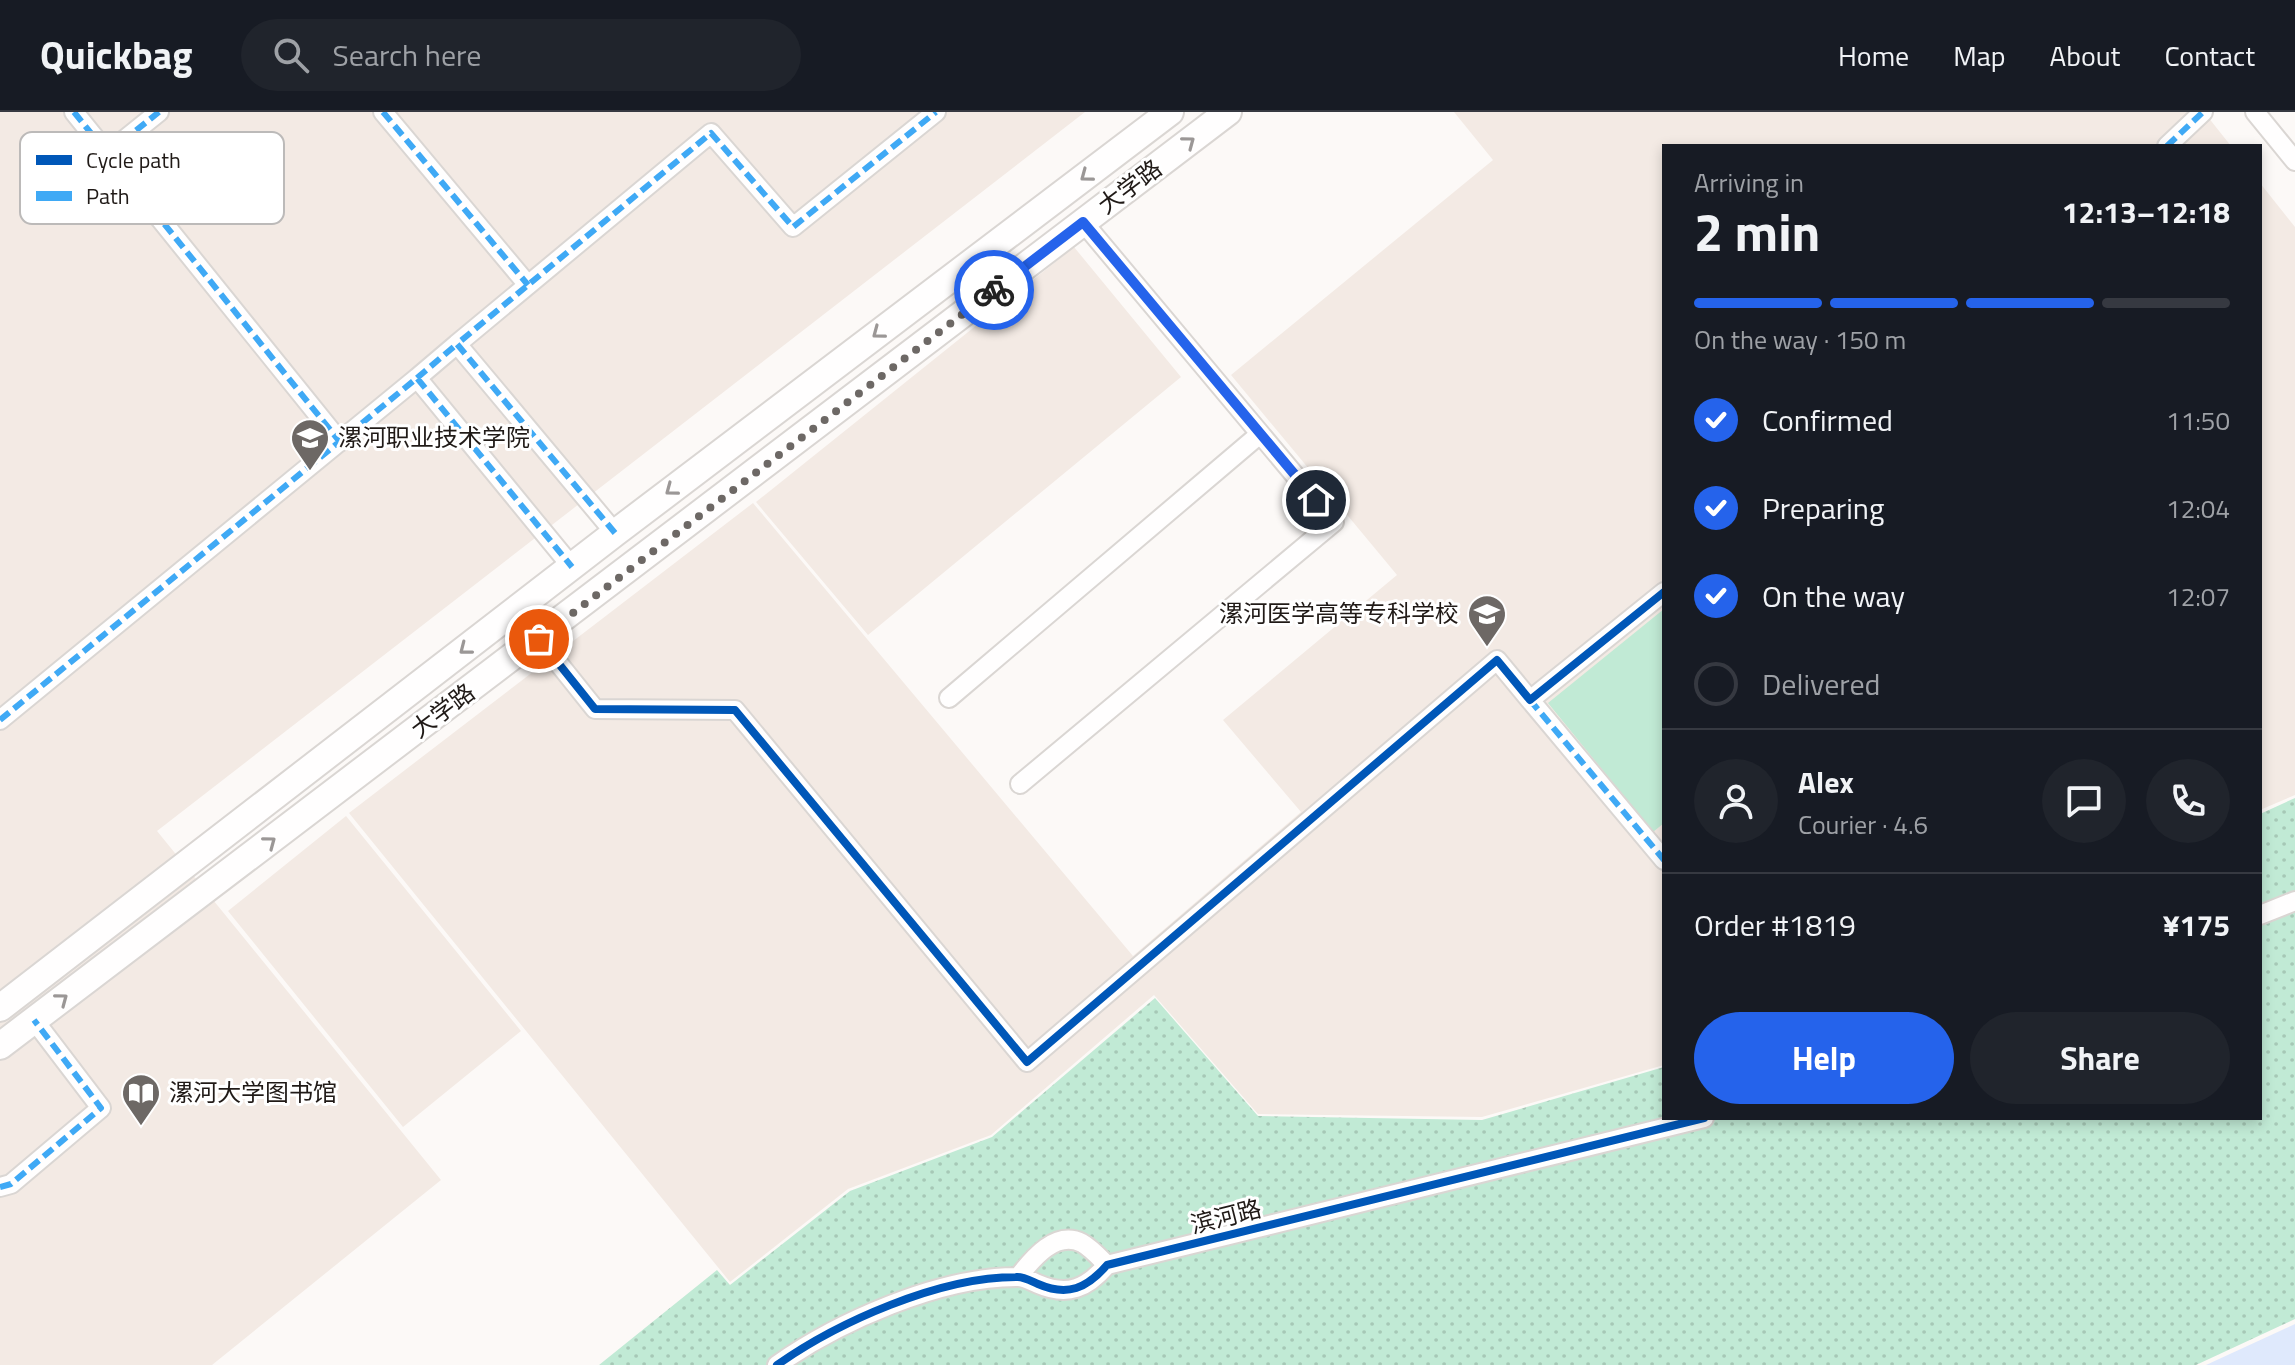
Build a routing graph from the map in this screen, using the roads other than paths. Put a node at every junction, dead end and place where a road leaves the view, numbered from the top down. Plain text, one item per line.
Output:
1 (74, 112) edge
2 (159, 112) edge
3 (383, 112) edge
4 (936, 112) edge
5 (1170, 112) edge
6 (1228, 112) edge
7 (2203, 112) edge
8 (2255, 112) edge
9 (91, 132) edge
10 (134, 132) edge
11 (2169, 144) edge
12 (2295, 161) edge
13 (1083, 222) junction
14 (165, 224) edge
15 (528, 285) junction
16 (457, 344) junction
17 (417, 378) junction
18 (1260, 434) junction
19 (340, 442) junction
20 (615, 533) junction
21 (572, 567) junction
22 (1662, 594) edge
23 (539, 639) junction
24 (949, 698) dead end
25 (1530, 700) junction
26 (0, 720) edge
27 (1020, 784) dead end
28 (1662, 858) edge
29 (2295, 901) edge
30 (2262, 914) edge
31 (0, 1008) edge
32 (34, 1020) junction
33 (0, 1046) edge
34 (1696, 1120) edge
35 (0, 1187) edge
36 (1107, 1265) junction
37 (1019, 1276) junction
38 (777, 1365) edge

1 - 9 street
2 - 10 street
3 - 15 street
4 - 15 street
5 -> 20 main road, 大学路
13 -> 6 main road, 大学路
7 - 11 street
8 - 12 street
13 - 18 street
13 - 23 main road, 大学路
14 - 19 street
15 - 16 street
16 - 17 street
16 - 20 street
17 - 19 street
17 - 21 street
18 - 24 street
18 - 27 street
19 - 26 street
20 - 21 main road, 大学路
21 -> 31 main road, 大学路
22 - 25 street
23 - 25 street
32 -> 23 main road, 大学路
25 - 28 street
29 - 30 street
32 - 33 main road, 大学路
32 - 35 street
34 - 36 street, 滨河路
36 - 37 street, 滨河路
36 - 37 street
37 - 38 street

